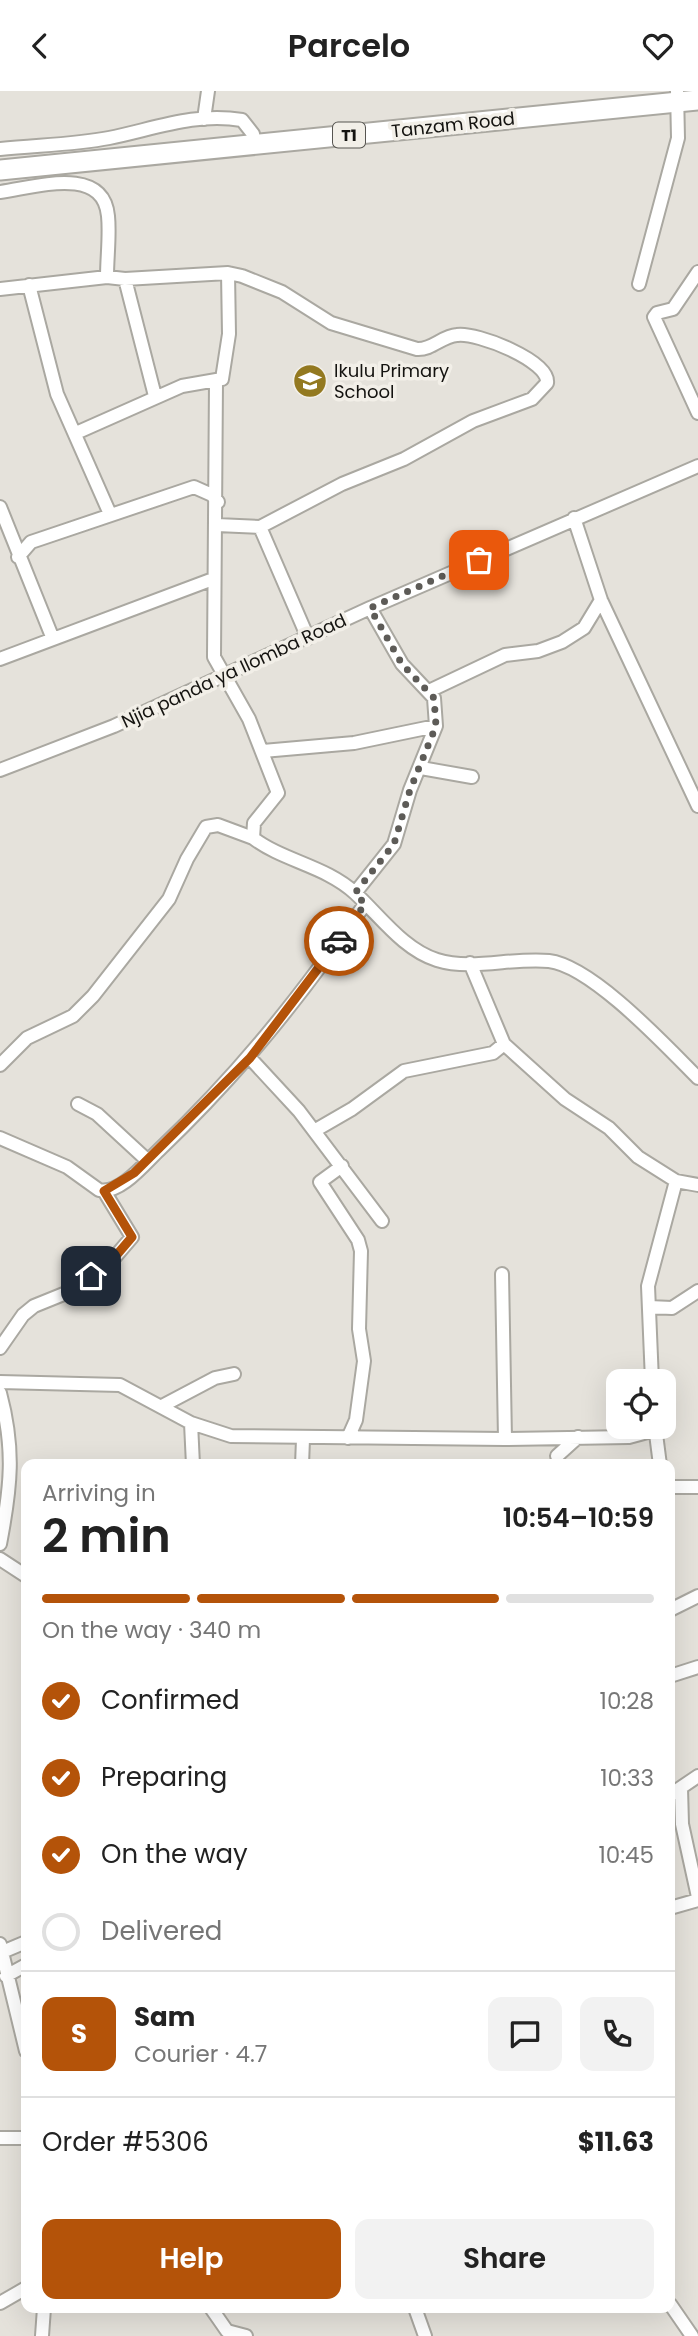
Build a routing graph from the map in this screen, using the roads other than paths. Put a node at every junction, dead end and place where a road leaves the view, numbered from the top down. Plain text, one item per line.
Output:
1 (208, 91) edge
2 (685, 98) edge
3 (204, 118) junction
4 (255, 145) junction
5 (0, 149) edge
6 (0, 170) edge
7 (0, 192) edge
8 (698, 272) edge
9 (228, 273) junction
10 (107, 277) junction
11 (125, 279) junction
12 (639, 284) dead end
13 (29, 285) junction
14 (0, 289) edge
15 (216, 382) junction
16 (155, 396) junction
17 (698, 413) edge
18 (76, 433) junction
19 (698, 467) edge
20 (217, 475) junction
21 (194, 488) junction
22 (218, 502) junction
23 (0, 507) edge
24 (110, 514) junction
25 (574, 518) junction
26 (217, 525) junction
27 (5, 526) edge
28 (260, 527) junction
29 (31, 542) junction
30 (18, 557) junction
31 (213, 579) junction
32 (601, 600) junction
33 (370, 608) junction
34 (308, 638) junction
35 (53, 639) junction
36 (0, 659) edge
37 (224, 674) junction
38 (429, 691) junction
39 (436, 726) junction
40 (263, 751) junction
41 (421, 768) junction
42 (0, 770) edge
43 (472, 777) dead end
44 (698, 806) edge
45 (253, 838) junction
46 (355, 893) junction
47 (365, 904) junction
48 (470, 963) junction
49 (504, 1044) junction
50 (250, 1058) junction
51 (0, 1065) edge
52 (698, 1078) edge
53 (78, 1104) dead end
54 (314, 1131) junction
55 (0, 1138) edge
56 (148, 1160) junction
57 (342, 1166) junction
58 (676, 1181) junction
59 (698, 1185) edge
60 (104, 1191) junction
61 (382, 1221) dead end
62 (502, 1274) dead end
63 (698, 1291) edge
64 (649, 1307) junction
65 (0, 1348) edge
66 (652, 1369) edge
67 (234, 1374) dead end
68 (0, 1382) edge
69 (0, 1393) edge
70 (162, 1406) junction
71 (191, 1423) junction
72 (578, 1437) junction
73 (606, 1437) edge
74 (348, 1438) junction
75 (556, 1438) junction
76 (656, 1439) edge
77 (303, 1440) junction
78 (505, 1440) junction
79 (193, 1459) edge
80 (302, 1459) edge
81 (557, 1459) edge
82 (559, 1459) edge
83 (659, 1459) edge
84 (675, 1487) edge
85 (698, 1487) edge
86 (0, 1544) edge
87 (0, 1559) edge
88 (21, 1573) edge
89 (698, 1596) edge
90 (675, 1608) edge
91 (698, 1667) edge
92 (675, 1675) edge
93 (698, 1776) edge
94 (676, 1791) edge
95 (675, 1818) edge
96 (682, 1824) junction
97 (698, 1898) edge
98 (675, 1906) edge
99 (0, 1944) edge
100 (21, 1944) edge
101 (0, 1952) edge
102 (21, 1968) edge
103 (6, 1976) junction
104 (21, 2032) edge
105 (0, 2138) edge
106 (21, 2138) edge
107 (21, 2291) edge
108 (0, 2303) edge
109 (675, 2311) edge
110 (44, 2313) edge
111 (213, 2313) edge
112 (417, 2313) edge
113 (223, 2334) edge
114 (42, 2336) edge
115 (246, 2336) edge
116 (425, 2336) edge
117 (692, 2336) edge

1 - 3 street
2 - 4 highway, Tanzam Road / T1
2 - 12 street
3 - 4 street
3 - 5 street
4 - 6 highway, Tanzam Road / T1
7 - 10 street
8 - 17 street
9 - 11 street
9 - 15 street
9 - 28 street
10 - 11 street
10 - 13 street
11 - 16 street
13 - 14 street
13 - 18 street
15 - 16 street
15 - 20 street
16 - 18 street
18 - 24 street
19 - 25 street, Njia panda ya Ilomba Road
20 - 21 street
20 - 22 street
21 - 22 street
21 - 24 street
22 - 26 street
23 - 27 street
24 - 29 street
25 - 32 street
25 - 33 street, Njia panda ya Ilomba Road
26 - 28 street
26 - 31 street
27 - 29 street
27 - 30 street
28 - 34 street
29 - 30 street
30 - 35 street
31 - 35 street
31 - 37 street
32 - 38 street
32 - 44 street
33 - 34 street, Njia panda ya Ilomba Road
33 - 38 street
34 - 37 street, Njia panda ya Ilomba Road
35 - 36 street
37 - 40 street
37 - 42 street, Njia panda ya Ilomba Road
38 - 39 street
39 - 40 street
39 - 41 street
40 - 45 street
41 - 43 street
41 - 46 street
45 - 46 street
45 - 51 street
46 - 47 street
47 - 48 street
47 - 50 street
48 - 49 street
48 - 52 street
49 - 54 street
49 - 58 street
50 - 54 street
50 - 56 street
53 - 56 street
54 - 57 street
55 - 60 street
56 - 60 street
57 - 61 street
57 - 74 street
58 - 59 street
58 - 64 street
60 - 65 street
62 - 78 street
63 - 64 street
64 - 66 street
67 - 70 street
68 - 70 street
69 - 86 street
70 - 71 street
71 - 77 street
71 - 79 street
72 - 73 street
72 - 75 street
72 - 82 street
74 - 77 street
74 - 78 street
75 - 78 street
75 - 81 street
76 - 83 street
77 - 80 street
84 - 85 street
87 - 88 street
89 - 90 street
91 - 92 street
93 - 94 street
94 - 96 street
95 - 96 street
96 - 97 street
97 - 98 street
99 - 101 street
100 - 101 street
101 - 103 street
102 - 103 street
103 - 104 street
105 - 106 street
107 - 108 street
109 - 117 street
110 - 114 street
111 - 113 street
112 - 116 street
113 - 115 street

